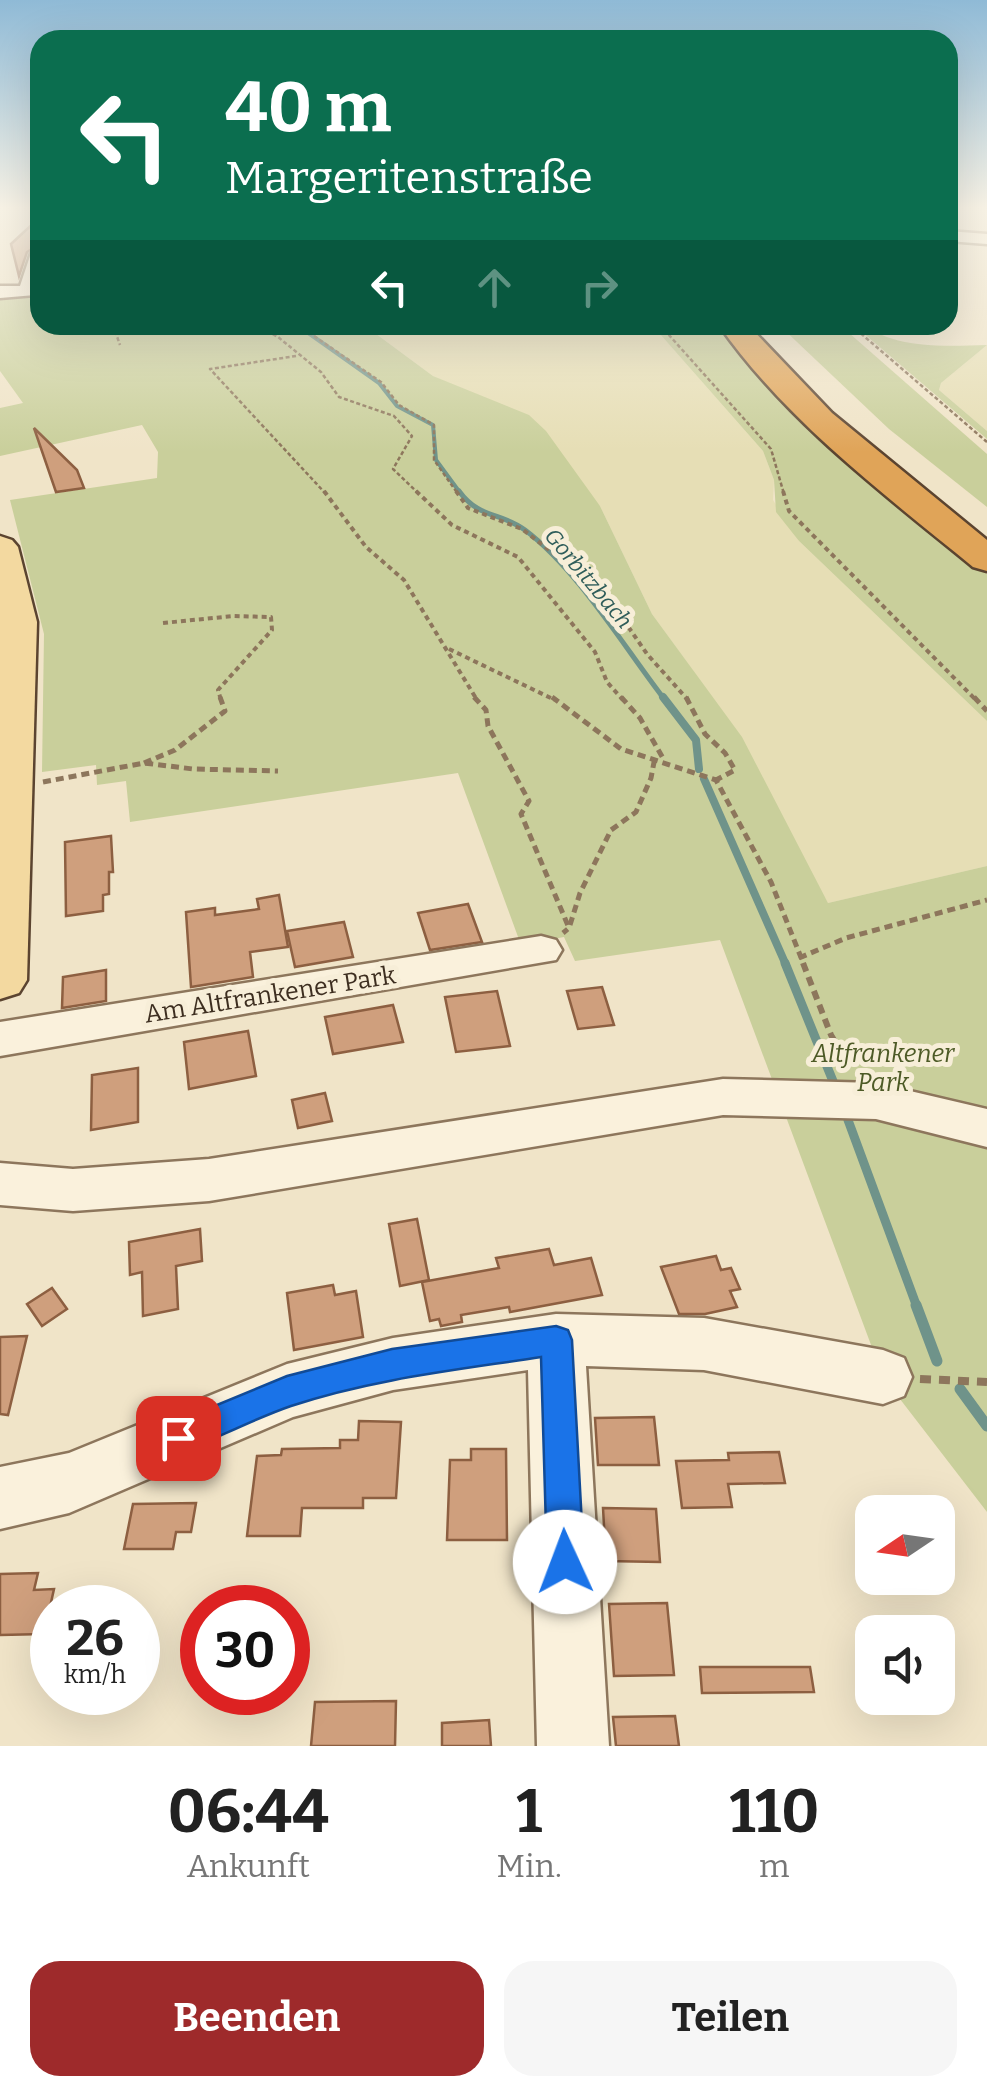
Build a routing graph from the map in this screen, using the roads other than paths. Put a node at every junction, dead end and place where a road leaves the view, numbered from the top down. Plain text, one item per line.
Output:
1 (28, 289) edge
2 (0, 292) edge
3 (742, 335) edge
4 (774, 335) edge
5 (987, 524) edge
6 (0, 547) edge
7 (987, 559) edge
8 (9, 658) edge
9 (555, 939) road end
10 (0, 980) edge
11 (0, 1039) edge
12 (987, 1128) edge
13 (0, 1184) edge
14 (556, 1340) junction
15 (882, 1377) road end
16 (0, 1498) edge
17 (573, 1746) edge

1 - 2 street
3 - 7 highway
4 - 5 highway
6 - 8 main road
8 - 10 main road
9 - 11 street, Am Altfrankener Park
12 - 13 street
14 - 15 street
14 - 16 street
14 - 17 street

